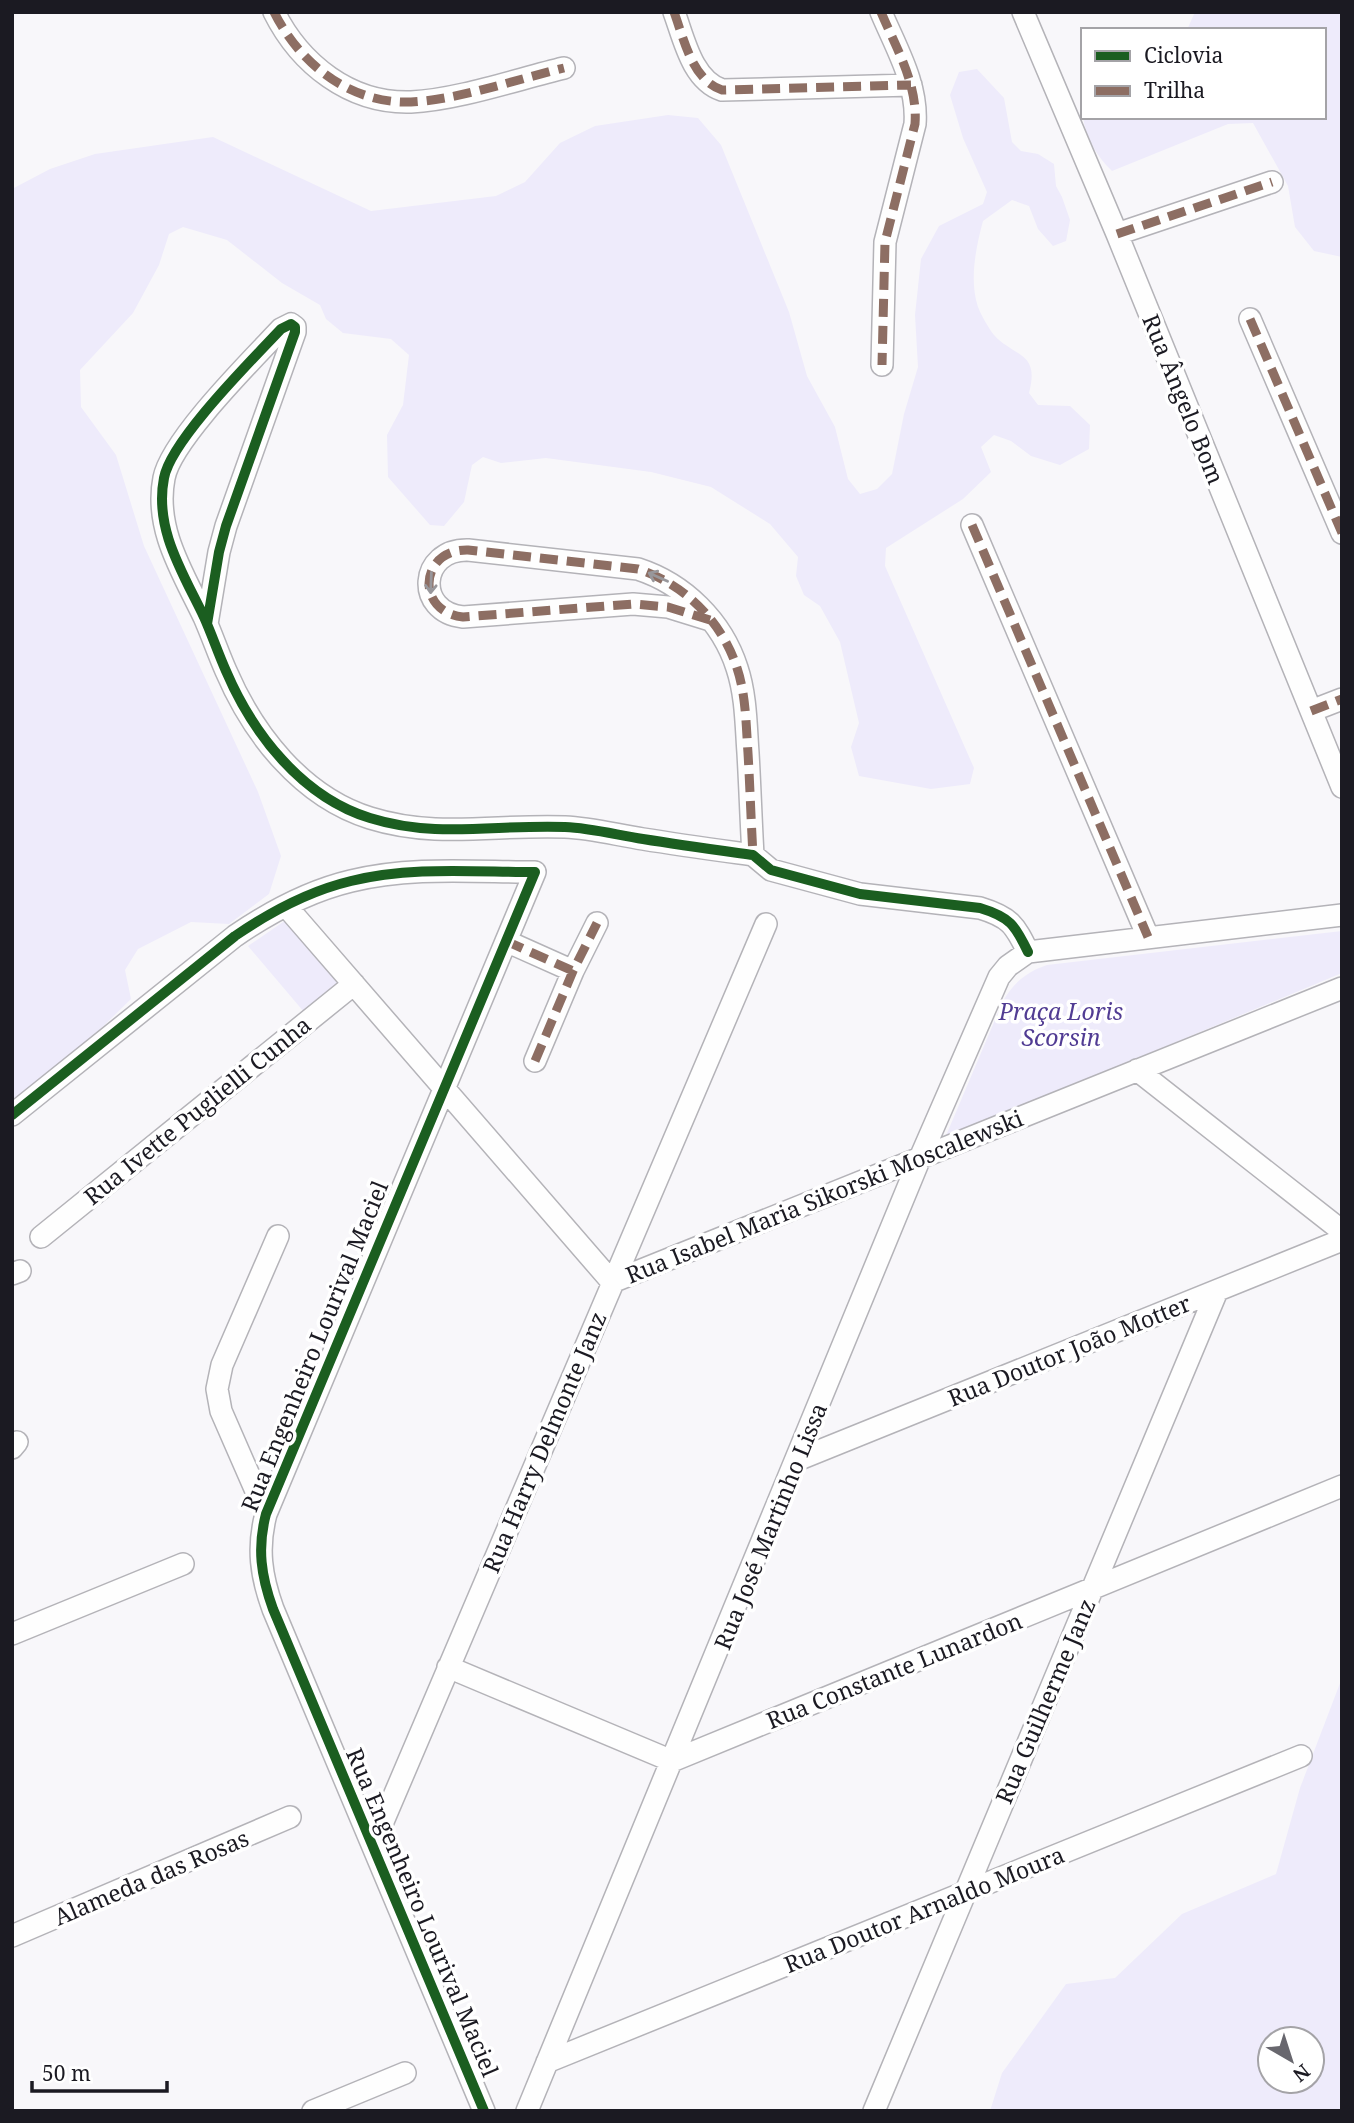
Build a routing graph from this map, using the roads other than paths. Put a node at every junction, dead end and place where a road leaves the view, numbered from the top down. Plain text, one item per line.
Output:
1 (274, 12) edge
2 (674, 12) edge
3 (881, 12) edge
4 (1023, 12) edge
5 (564, 68) dead end
6 (911, 85) junction
7 (1272, 182) dead end
8 (1116, 234) junction
9 (1250, 319) dead end
10 (882, 365) dead end
11 (972, 525) dead end
12 (1342, 533) edge
13 (710, 620) junction
14 (207, 624) junction
15 (1342, 699) edge
16 (1311, 711) junction
17 (1342, 787) edge
18 (753, 855) junction
19 (286, 906) junction
20 (1342, 915) edge
21 (597, 923) dead end
22 (765, 924) dead end
23 (1148, 937) junction
24 (506, 941) junction
25 (1028, 952) junction
26 (573, 971) junction
27 (354, 984) junction
28 (1342, 988) edge
29 (536, 1061) dead end
30 (1137, 1070) junction
31 (444, 1087) junction
32 (12, 1115) edge
33 (920, 1158) junction
34 (1342, 1231) edge
35 (278, 1236) dead end
36 (41, 1237) dead end
37 (1342, 1240) edge
38 (612, 1282) junction
39 (1217, 1291) junction
40 (797, 1460) junction
41 (1342, 1486) edge
42 (265, 1514) junction
43 (183, 1564) dead end
44 (1092, 1589) junction
45 (12, 1634) edge
46 (448, 1667) junction
47 (1301, 1756) dead end
48 (672, 1761) junction
49 (290, 1817) dead end
50 (373, 1845) junction
51 (965, 1892) junction
52 (12, 1936) edge
53 (547, 2062) junction
54 (405, 2073) dead end
55 (313, 2111) edge
56 (484, 2111) edge
57 (527, 2111) edge
58 (874, 2111) edge

1 - 5 street
2 - 6 street
3 - 6 street
4 - 8 street, Rua Ângelo Bom
6 - 10 street
7 - 8 street
8 - 16 street, Rua Ângelo Bom
9 - 12 street
11 - 23 street
13 -> 13 street
13 - 18 street
14 - 14 street
14 - 18 street
15 - 16 street
16 - 17 street, Rua Ângelo Bom
18 - 25 street
19 - 24 street, Rua Engenheiro Lourival Maciel
19 - 27 street, Rua Isabel Maria Sikorski Moscalewski
19 - 32 street
20 - 23 street
21 - 26 street
22 - 38 street, Rua Harry Delmonte Janz
23 - 25 street
24 - 26 street
24 - 31 street, Rua Engenheiro Lourival Maciel
25 - 33 street, Rua José Martinho Lissa
26 - 29 street
27 - 31 street, Rua Isabel Maria Sikorski Moscalewski
27 - 36 street, Rua Ivette Puglielli Cunha
28 - 30 street, Rua Isabel Maria Sikorski Moscalewski
30 - 33 street, Rua Isabel Maria Sikorski Moscalewski
30 - 34 street
31 - 38 street, Rua Isabel Maria Sikorski Moscalewski
31 - 42 street, Rua Engenheiro Lourival Maciel
33 - 38 street, Rua Isabel Maria Sikorski Moscalewski
33 - 40 street, Rua José Martinho Lissa
35 - 42 street
37 - 39 street, Rua Doutor João Motter
38 - 46 street, Rua Harry Delmonte Janz
39 - 40 street, Rua Doutor João Motter
39 - 44 street, Rua Guilherme Janz
40 - 48 street, Rua José Martinho Lissa
41 - 44 street, Rua Constante Lunardon
42 - 50 street, Rua Engenheiro Lourival Maciel
43 - 45 street
44 - 48 street, Rua Constante Lunardon
44 - 51 street, Rua Guilherme Janz
46 - 48 street
46 - 50 street, Rua Harry Delmonte Janz
47 - 51 street, Rua Doutor Arnaldo Moura
48 - 53 street, Rua José Martinho Lissa
49 - 52 street, Alameda das Rosas
50 - 56 street, Rua Engenheiro Lourival Maciel
51 - 53 street, Rua Doutor Arnaldo Moura
51 - 58 street, Rua Guilherme Janz
53 - 57 street, Rua José Martinho Lissa
54 - 55 street

